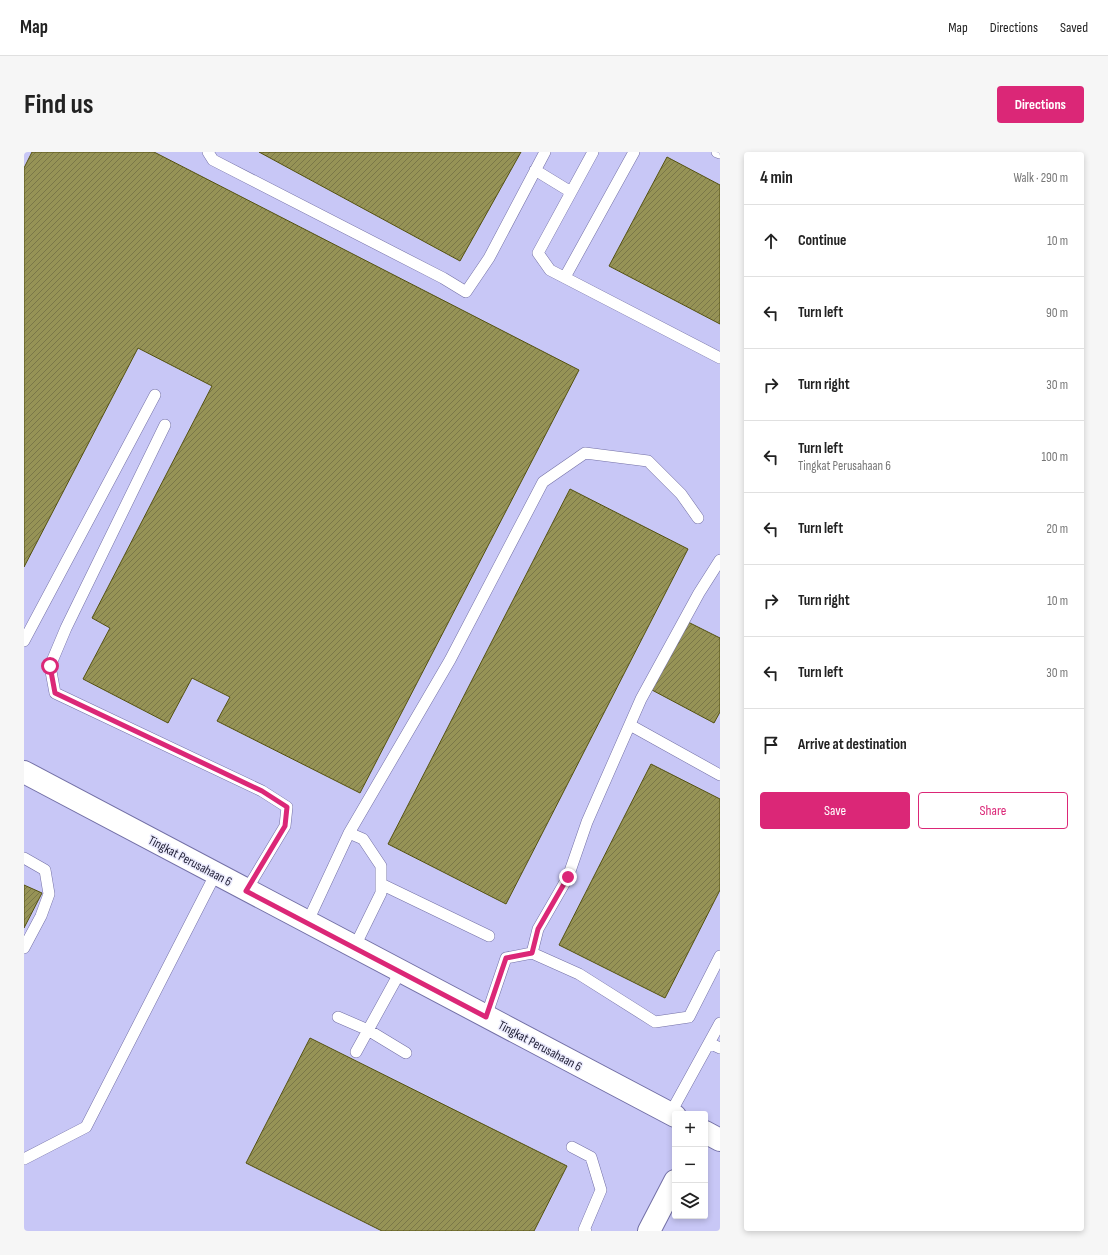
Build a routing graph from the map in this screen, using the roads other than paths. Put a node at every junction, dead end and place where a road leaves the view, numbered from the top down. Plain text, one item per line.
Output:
1 (208, 152) edge
2 (545, 152) edge
3 (593, 152) edge
4 (634, 152) edge
5 (535, 170) junction
6 (572, 192) junction
7 (565, 277) junction
8 (720, 358) edge
9 (155, 394) dead end
10 (165, 425) dead end
11 (698, 518) dead end
12 (720, 560) edge
13 (24, 641) edge
14 (630, 725) junction
15 (24, 772) edge
16 (720, 775) edge
17 (349, 833) junction
18 (24, 858) edge
19 (215, 875) junction
20 (381, 884) junction
21 (246, 891) junction
22 (307, 923) junction
23 (489, 936) dead end
24 (24, 948) edge
25 (354, 948) junction
26 (532, 953) junction
27 (720, 956) edge
28 (400, 972) junction
29 (338, 1017) dead end
30 (486, 1017) junction
31 (720, 1023) edge
32 (368, 1030) junction
33 (709, 1043) junction
34 (720, 1048) edge
35 (356, 1052) dead end
36 (406, 1053) dead end
37 (675, 1111) edge
38 (672, 1114) edge
39 (708, 1134) edge
40 (720, 1140) edge
41 (572, 1147) dead end
42 (24, 1159) edge
43 (674, 1183) edge
44 (584, 1231) edge
45 (649, 1231) edge

1 - 5 lane
2 - 5 lane
3 - 6 lane
4 - 7 lane
5 - 6 lane
6 - 7 lane
7 - 8 lane
9 - 13 lane
10 - 21 lane
11 - 17 lane
12 - 14 lane
14 - 16 lane
14 - 26 lane
15 - 19 street, Tingkat Perusahaan 6
17 - 20 lane
17 - 22 lane
18 - 24 lane
19 - 21 street, Tingkat Perusahaan 6
19 - 42 lane
20 - 23 lane
20 - 25 lane
21 - 22 street, Tingkat Perusahaan 6
22 - 25 street, Tingkat Perusahaan 6
25 - 28 street, Tingkat Perusahaan 6
26 - 27 lane
26 - 30 lane
28 - 30 street, Tingkat Perusahaan 6
28 - 32 lane
29 - 32 lane
30 - 38 street, Tingkat Perusahaan 6
31 - 33 lane
32 - 35 lane
32 - 36 lane
33 - 34 lane
33 - 37 lane
39 - 40 street
41 - 44 lane
43 - 45 street

